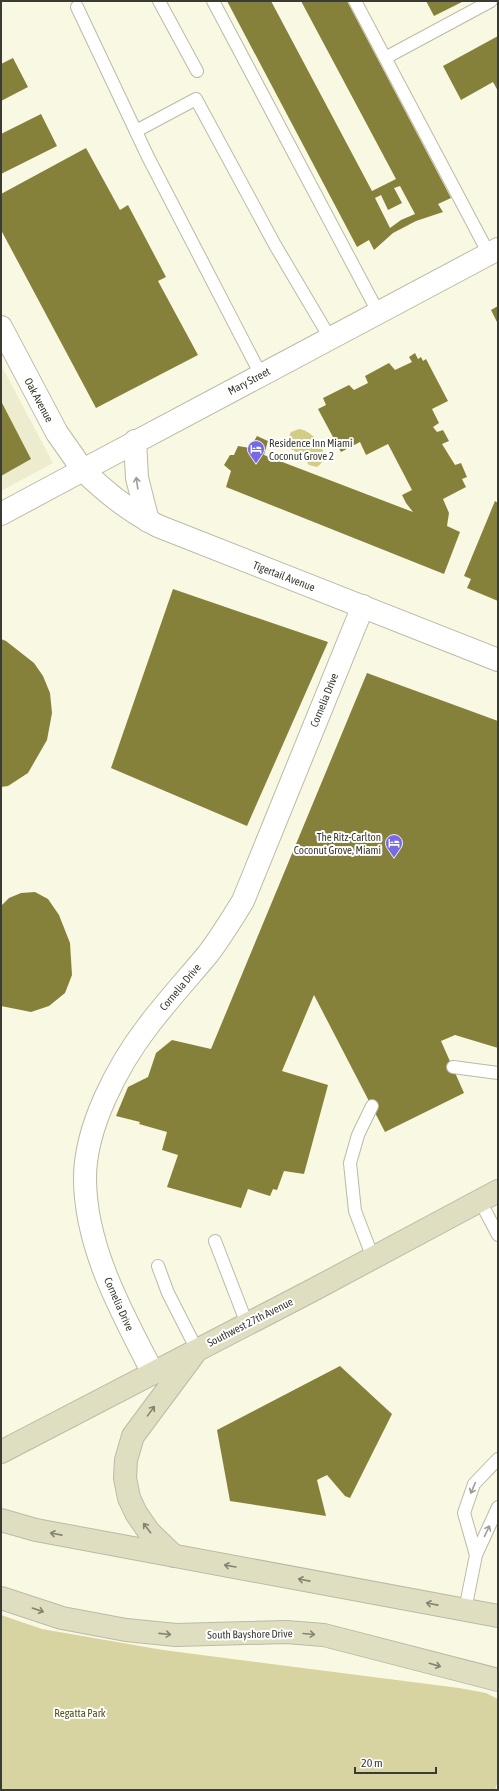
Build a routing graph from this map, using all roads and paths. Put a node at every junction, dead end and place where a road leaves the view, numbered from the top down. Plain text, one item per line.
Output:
1 (159, 1) edge
2 (213, 1) edge
3 (355, 1) edge
4 (491, 1) edge
5 (77, 7) dead end
6 (385, 58) junction
7 (197, 71) dead end
8 (136, 131) junction
9 (493, 251) edge
10 (378, 312) junction
11 (1, 327) edge
12 (330, 338) junction
13 (261, 375) junction
14 (135, 441) junction
15 (83, 470) junction
16 (1, 514) edge
17 (148, 521) junction
18 (363, 606) junction
19 (498, 660) edge
20 (453, 1067) dead end
21 (498, 1073) edge
22 (372, 1106) dead end
23 (489, 1196) edge
24 (498, 1235) edge
25 (215, 1241) dead end
26 (373, 1258) junction
27 (158, 1266) dead end
28 (247, 1324) junction
29 (197, 1350) junction
30 (153, 1373) junction
31 (1, 1452) edge
32 (498, 1459) edge
33 (498, 1507) edge
34 (1, 1520) edge
35 (476, 1555) junction
36 (174, 1556) junction
37 (1, 1598) edge
38 (465, 1610) junction
39 (498, 1616) edge
40 (498, 1680) edge

1 - 7 lane
2 - 10 lane
3 - 6 lane
4 - 6 lane
5 - 8 lane
6 - 9 lane
8 - 12 lane
8 - 13 lane
9 - 10 street, Mary Street
10 - 12 street, Mary Street
11 - 15 street, Oak Avenue
12 - 13 street, Mary Street
13 - 14 street, Mary Street
14 - 15 street, Mary Street
17 -> 14 street
15 - 16 street, Mary Street
15 - 17 street, Tigertail Avenue
17 - 18 street, Tigertail Avenue
18 - 19 street, Tigertail Avenue
18 - 30 street, Cornelia Drive
20 - 21 lane
22 - 26 lane
23 - 24 lane
23 - 26 main road, Southwest 27th Avenue
25 - 28 lane
26 - 28 main road, Southwest 27th Avenue
27 - 29 lane
28 - 29 main road, Southwest 27th Avenue
29 - 30 main road, Southwest 27th Avenue
36 -> 29 main road
30 - 31 main road, Southwest 27th Avenue
32 -> 35 lane
35 -> 33 lane
36 -> 34 main road
35 - 38 lane
38 -> 36 main road
37 -> 40 main road, South Bayshore Drive
38 - 39 main road

